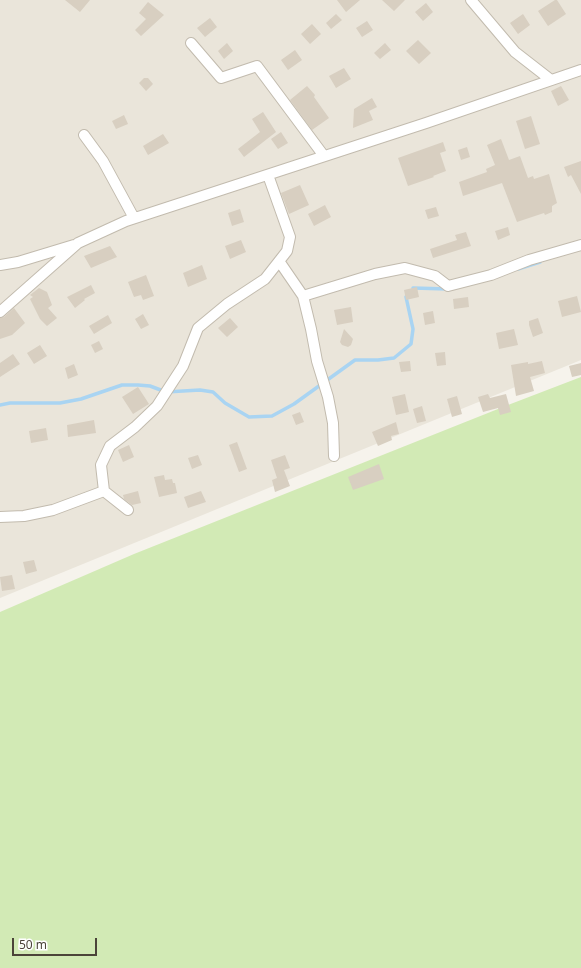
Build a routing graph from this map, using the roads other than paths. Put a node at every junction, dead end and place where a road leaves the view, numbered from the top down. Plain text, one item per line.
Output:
1 (471, 0) edge
2 (191, 43) dead end
3 (581, 70) edge
4 (551, 80) junction
5 (84, 135) dead end
6 (324, 156) junction
7 (268, 174) junction
8 (134, 218) junction
9 (78, 243) junction
10 (581, 245) edge
11 (279, 261) junction
12 (0, 265) edge
13 (303, 296) junction
14 (0, 312) edge
15 (334, 456) dead end
16 (104, 491) junction
17 (128, 510) dead end
18 (0, 517) edge

1 - 4 street
2 - 6 street
3 - 4 street
4 - 6 street
5 - 8 street
6 - 7 street
7 - 8 street
7 - 11 street
8 - 9 street
9 - 12 street
9 - 14 street
10 - 13 street
11 - 13 street
11 - 16 street
13 - 15 street
16 - 17 street
16 - 18 street

